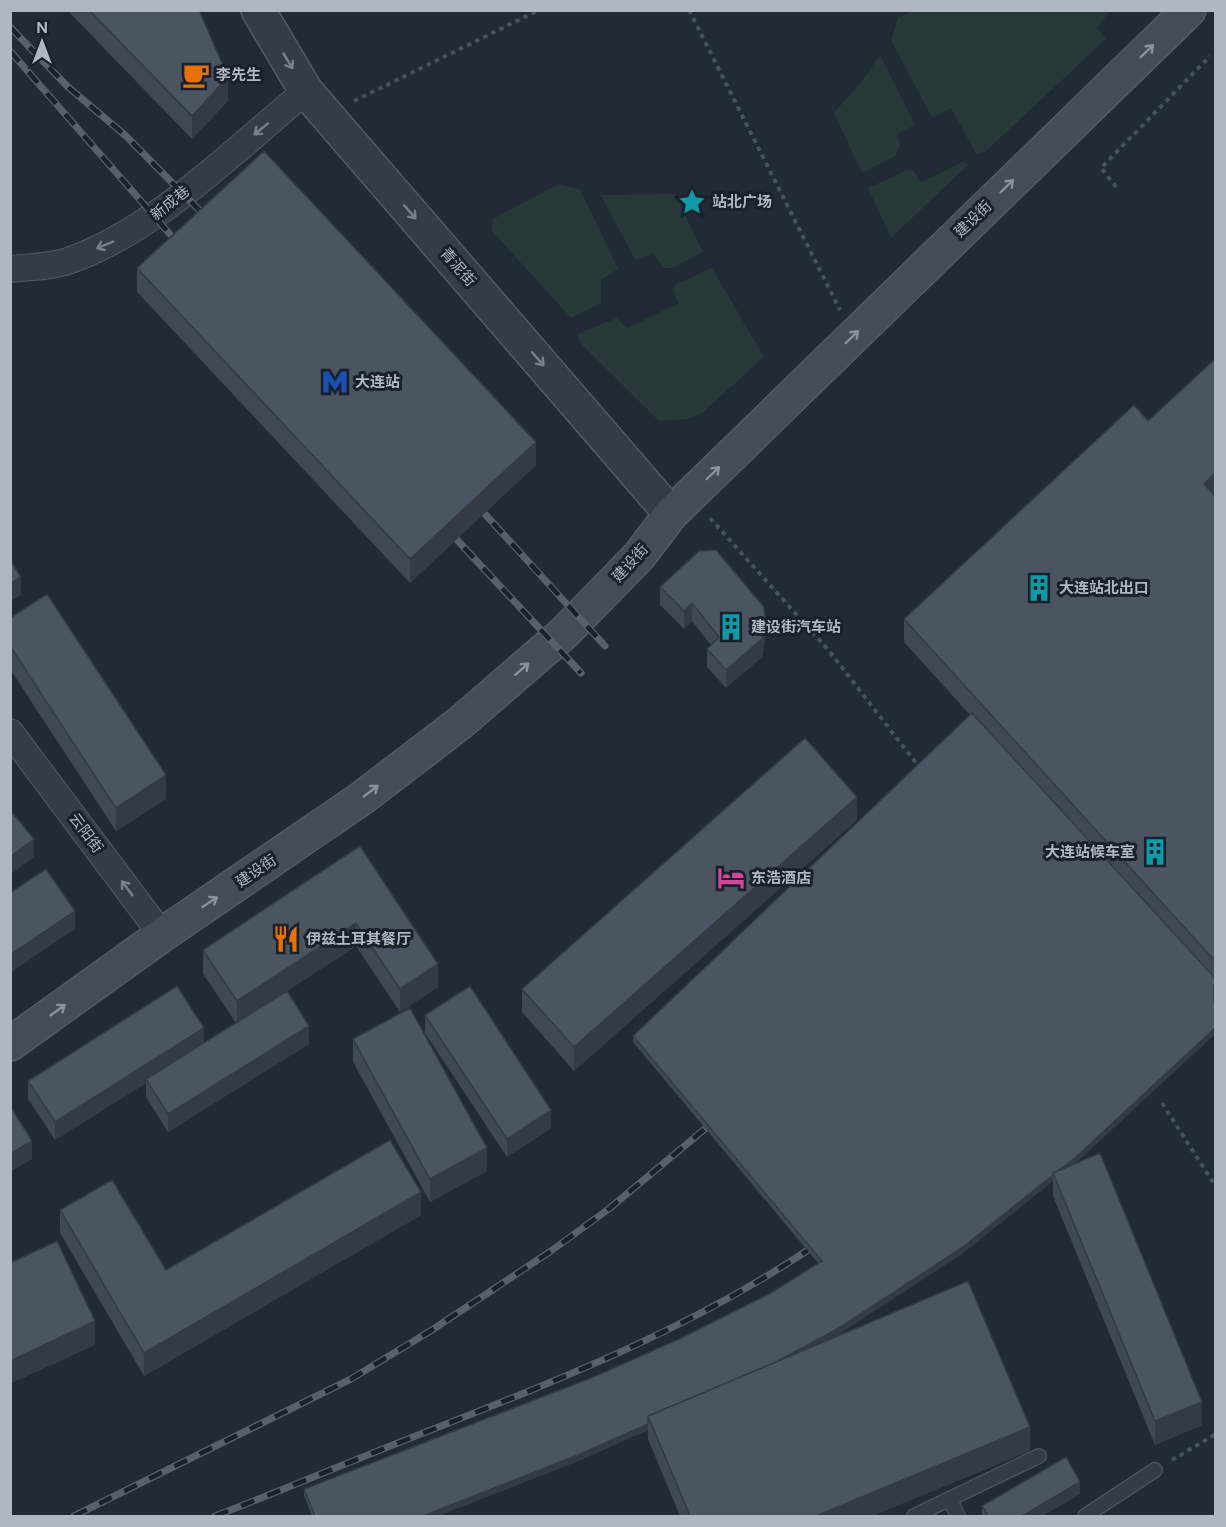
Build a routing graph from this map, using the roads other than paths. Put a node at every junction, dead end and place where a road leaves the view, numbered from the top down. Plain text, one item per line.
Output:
1 (258, 10) edge
2 (1189, 10) edge
3 (316, 103) junction
4 (10, 269) edge
5 (680, 504) junction
6 (10, 732) edge
7 (162, 935) junction
8 (10, 1044) edge
9 (1039, 1456) dead end
10 (1155, 1470) road end
11 (950, 1500) junction
12 (914, 1516) edge
13 (958, 1516) edge
14 (1085, 1516) edge

1 -> 3 street, 青泥街
5 -> 2 main road, 建设街
3 -> 4 street, 新成巷
3 -> 5 street, 青泥街
7 -> 5 main road, 建设街
7 -> 6 street, 云阳街
8 -> 7 main road, 建设街
9 - 11 lane
10 - 14 lane
11 - 12 lane
11 - 13 lane

